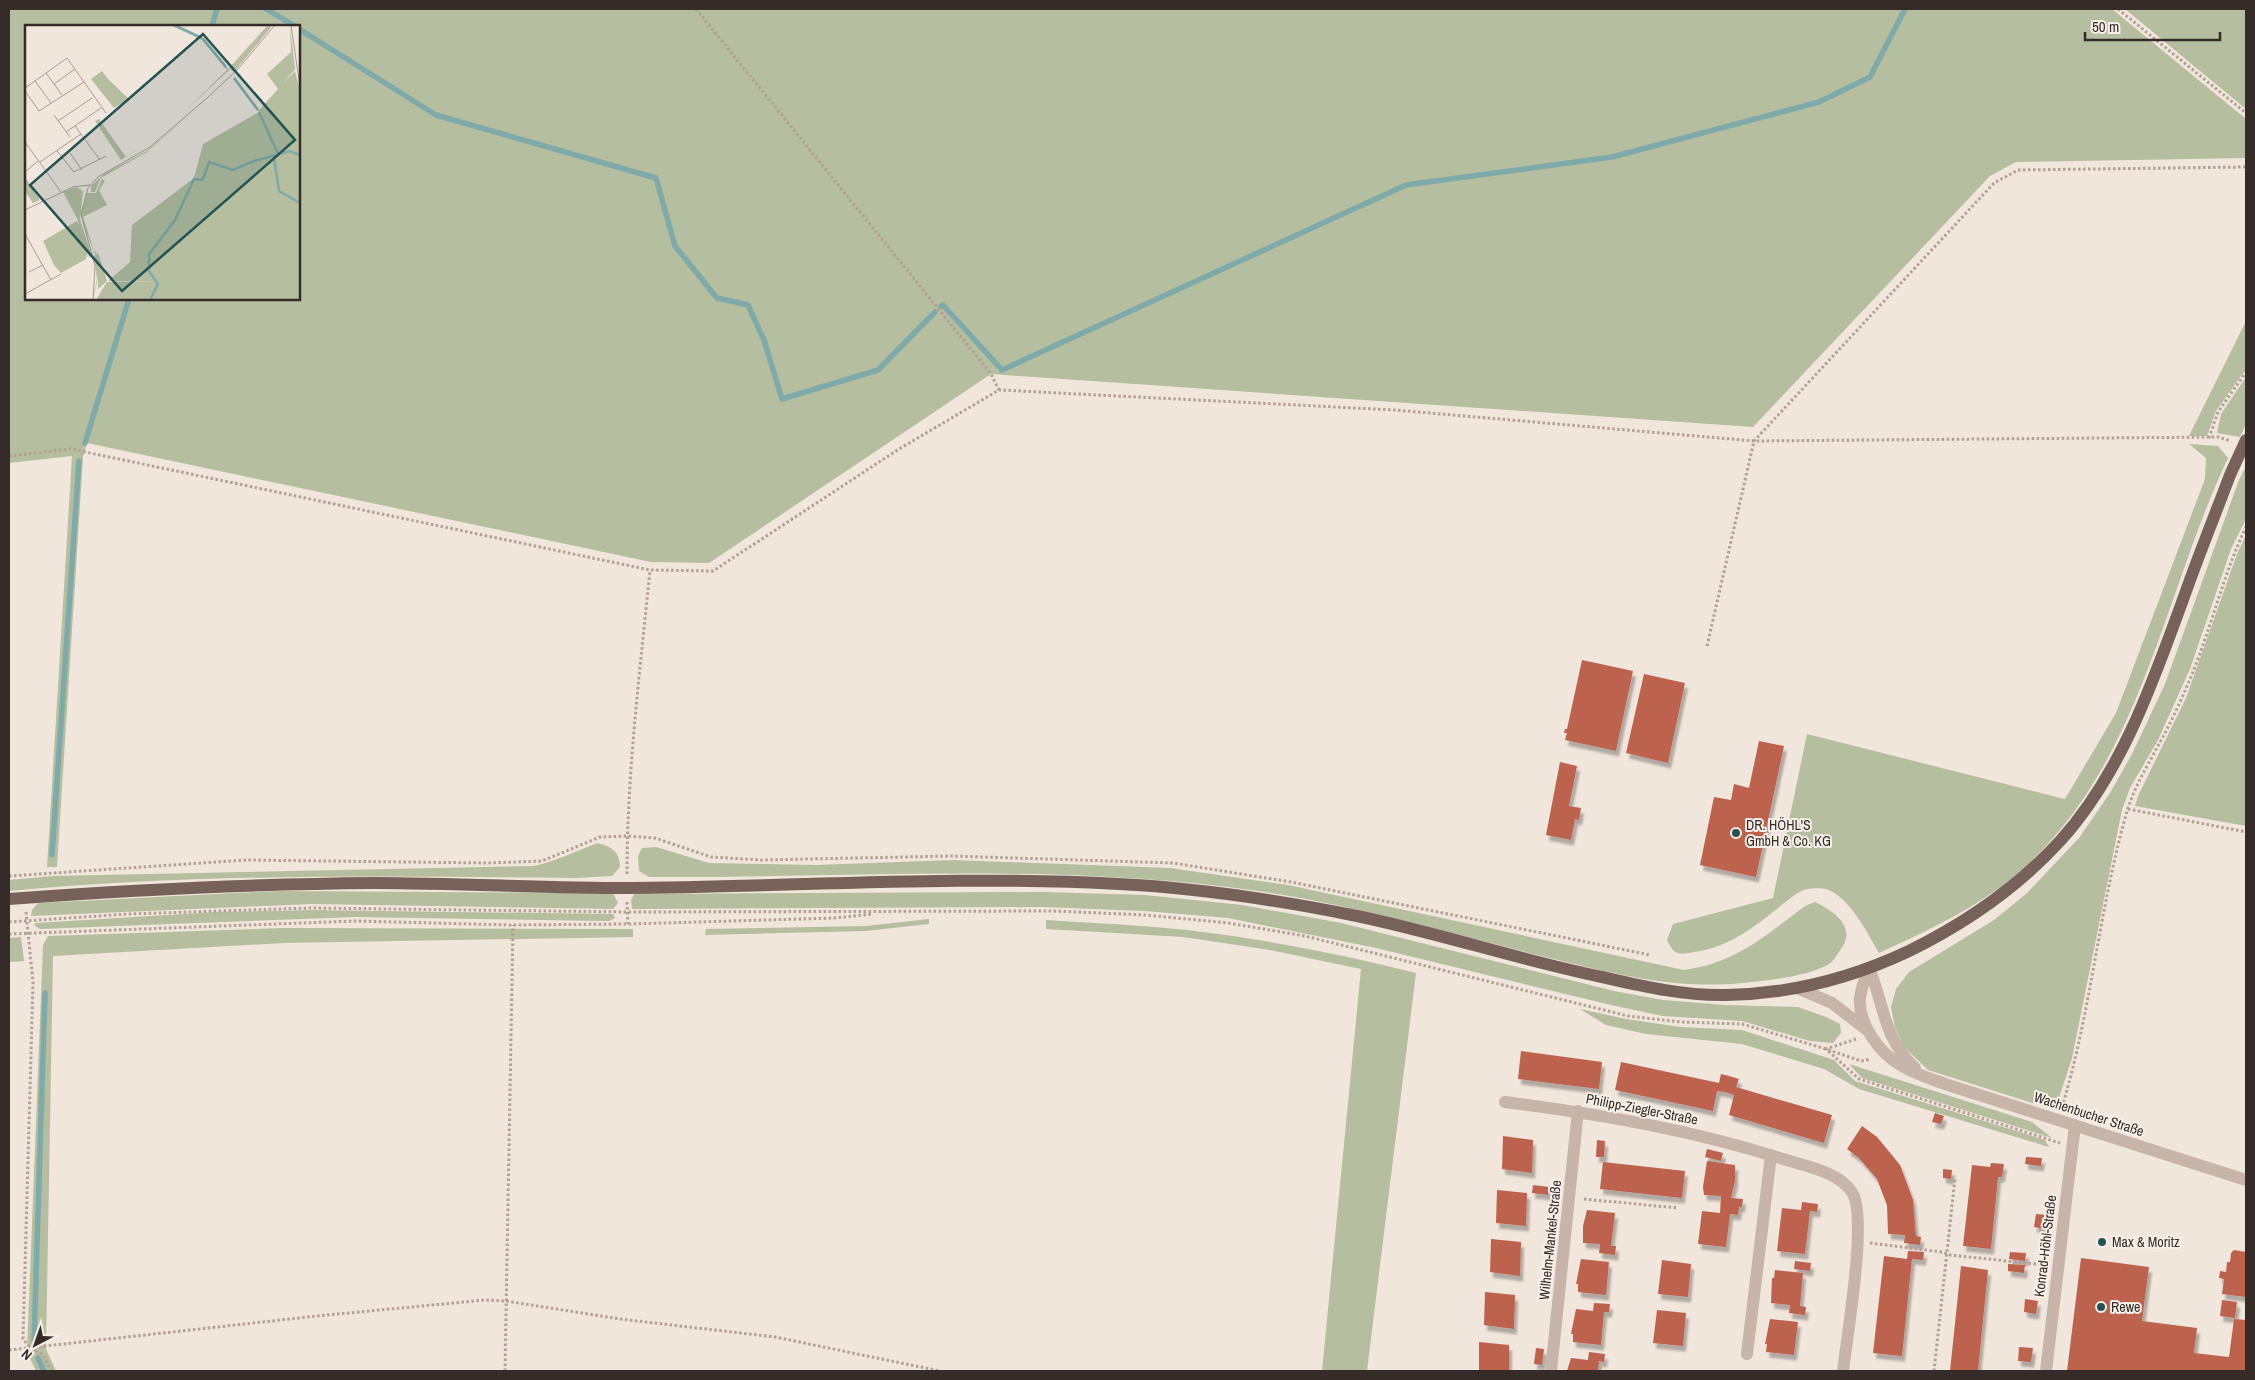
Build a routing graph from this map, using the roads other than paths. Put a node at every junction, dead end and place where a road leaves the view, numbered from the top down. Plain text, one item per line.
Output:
1 (2245, 443) edge
2 (9, 899) edge
3 (1868, 968) junction
4 (1797, 988) junction
5 (1871, 1034) junction
6 (1923, 1075) junction
7 (1505, 1102) dead end
8 (1578, 1112) junction
9 (2074, 1125) junction
10 (1771, 1155) junction
11 (2246, 1180) edge
12 (1747, 1354) dead end
13 (1551, 1371) edge
14 (1843, 1371) edge
15 (2046, 1371) edge

1 - 3 main road
2 - 4 main road
3 - 4 main road
3 - 5 street, Wachenbucher Straße
3 - 6 street, Wachenbucher Straße
4 - 5 street
5 - 6 street, Wachenbucher Straße
6 - 9 street, Wachenbucher Straße
7 - 8 street, Philipp-Ziegler-Straße
8 - 10 street, Philipp-Ziegler-Straße
8 - 13 street, Wilhelm-Mankel-Straße
9 - 11 street, Wachenbucher Straße
9 - 15 street, Konrad-Höhl-Straße
10 - 12 street
10 - 14 street, Philipp-Ziegler-Straße

